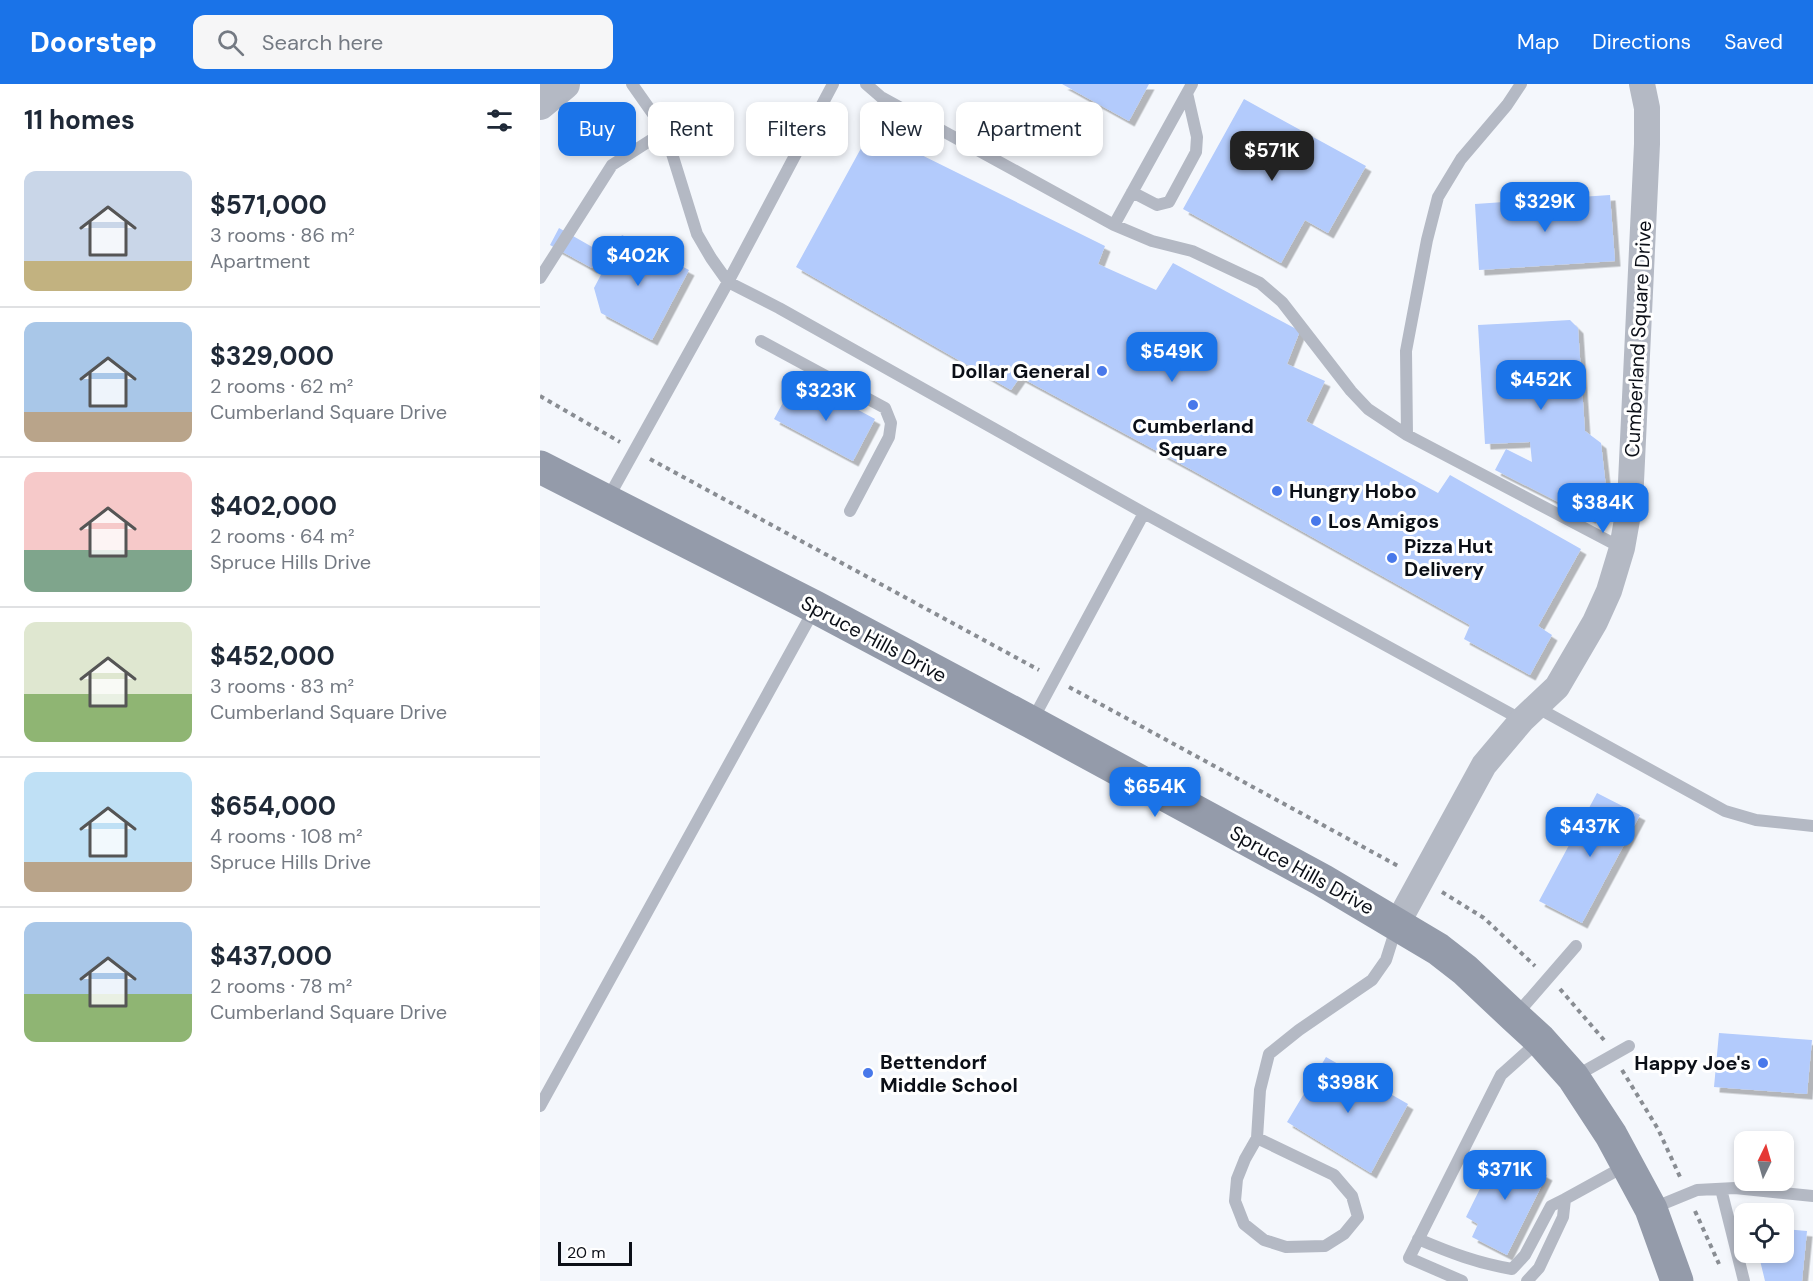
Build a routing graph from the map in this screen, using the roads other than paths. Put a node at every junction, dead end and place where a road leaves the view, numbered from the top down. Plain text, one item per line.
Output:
1 (564, 84) edge
2 (632, 84) edge
3 (833, 84) edge
4 (866, 84) edge
5 (1521, 84) edge
6 (1642, 84) edge
7 (1190, 88) edge
8 (540, 104) edge
9 (648, 107) edge
10 (648, 142) edge
11 (673, 156) edge
12 (1132, 192) junction
13 (1114, 225) junction
14 (540, 278) edge
15 (728, 282) junction
16 (761, 341) dead end
17 (1407, 435) junction
18 (540, 467) edge
19 (606, 501) junction
20 (850, 511) dead end
21 (1144, 513) junction
22 (1622, 548) junction
23 (815, 607) junction
24 (1529, 713) junction
25 (1031, 723) junction
26 (1813, 826) edge
27 (1397, 924) junction
28 (1576, 946) dead end
29 (1515, 1017) junction
30 (1540, 1040) junction
31 (1629, 1046) dead end
32 (1573, 1077) junction
33 (540, 1106) edge
34 (1257, 1138) junction
35 (1627, 1165) junction
36 (1721, 1189) junction
37 (1813, 1196) edge
38 (1565, 1199) junction
39 (1651, 1209) junction
40 (1418, 1239) junction
41 (1462, 1281) edge
42 (1527, 1281) edge
43 (1677, 1281) edge
44 (1744, 1281) edge

1 - 8 street
2 - 9 lane
3 - 15 lane
4 - 13 lane
5 - 17 lane
6 - 22 street, Cumberland Square Drive
7 - 12 lane
7 - 12 lane
10 - 14 lane
11 - 15 lane
12 - 13 lane
13 - 17 lane
15 - 19 lane
15 - 21 lane
16 - 20 lane
17 - 22 lane
18 - 19 main road, Spruce Hills Drive
19 - 23 main road, Spruce Hills Drive
21 - 24 lane
21 - 25 lane
22 - 24 street, Cumberland Square Drive
23 - 25 main road, Spruce Hills Drive
23 - 33 lane
24 - 26 lane
24 - 27 street, Cumberland Square Drive
25 - 27 main road, Spruce Hills Drive
27 - 29 main road, Spruce Hills Drive
27 - 34 lane
28 - 29 lane
29 - 30 main road, Spruce Hills Drive
30 - 32 main road, Spruce Hills Drive
30 - 40 lane
31 - 32 lane
32 - 35 main road, Spruce Hills Drive
34 - 34 lane
35 - 38 lane
35 - 39 main road, Spruce Hills Drive
36 - 37 lane
36 - 39 lane
36 - 44 lane
38 - 40 lane
38 - 42 lane
39 - 43 main road, Spruce Hills Drive
40 - 41 lane

